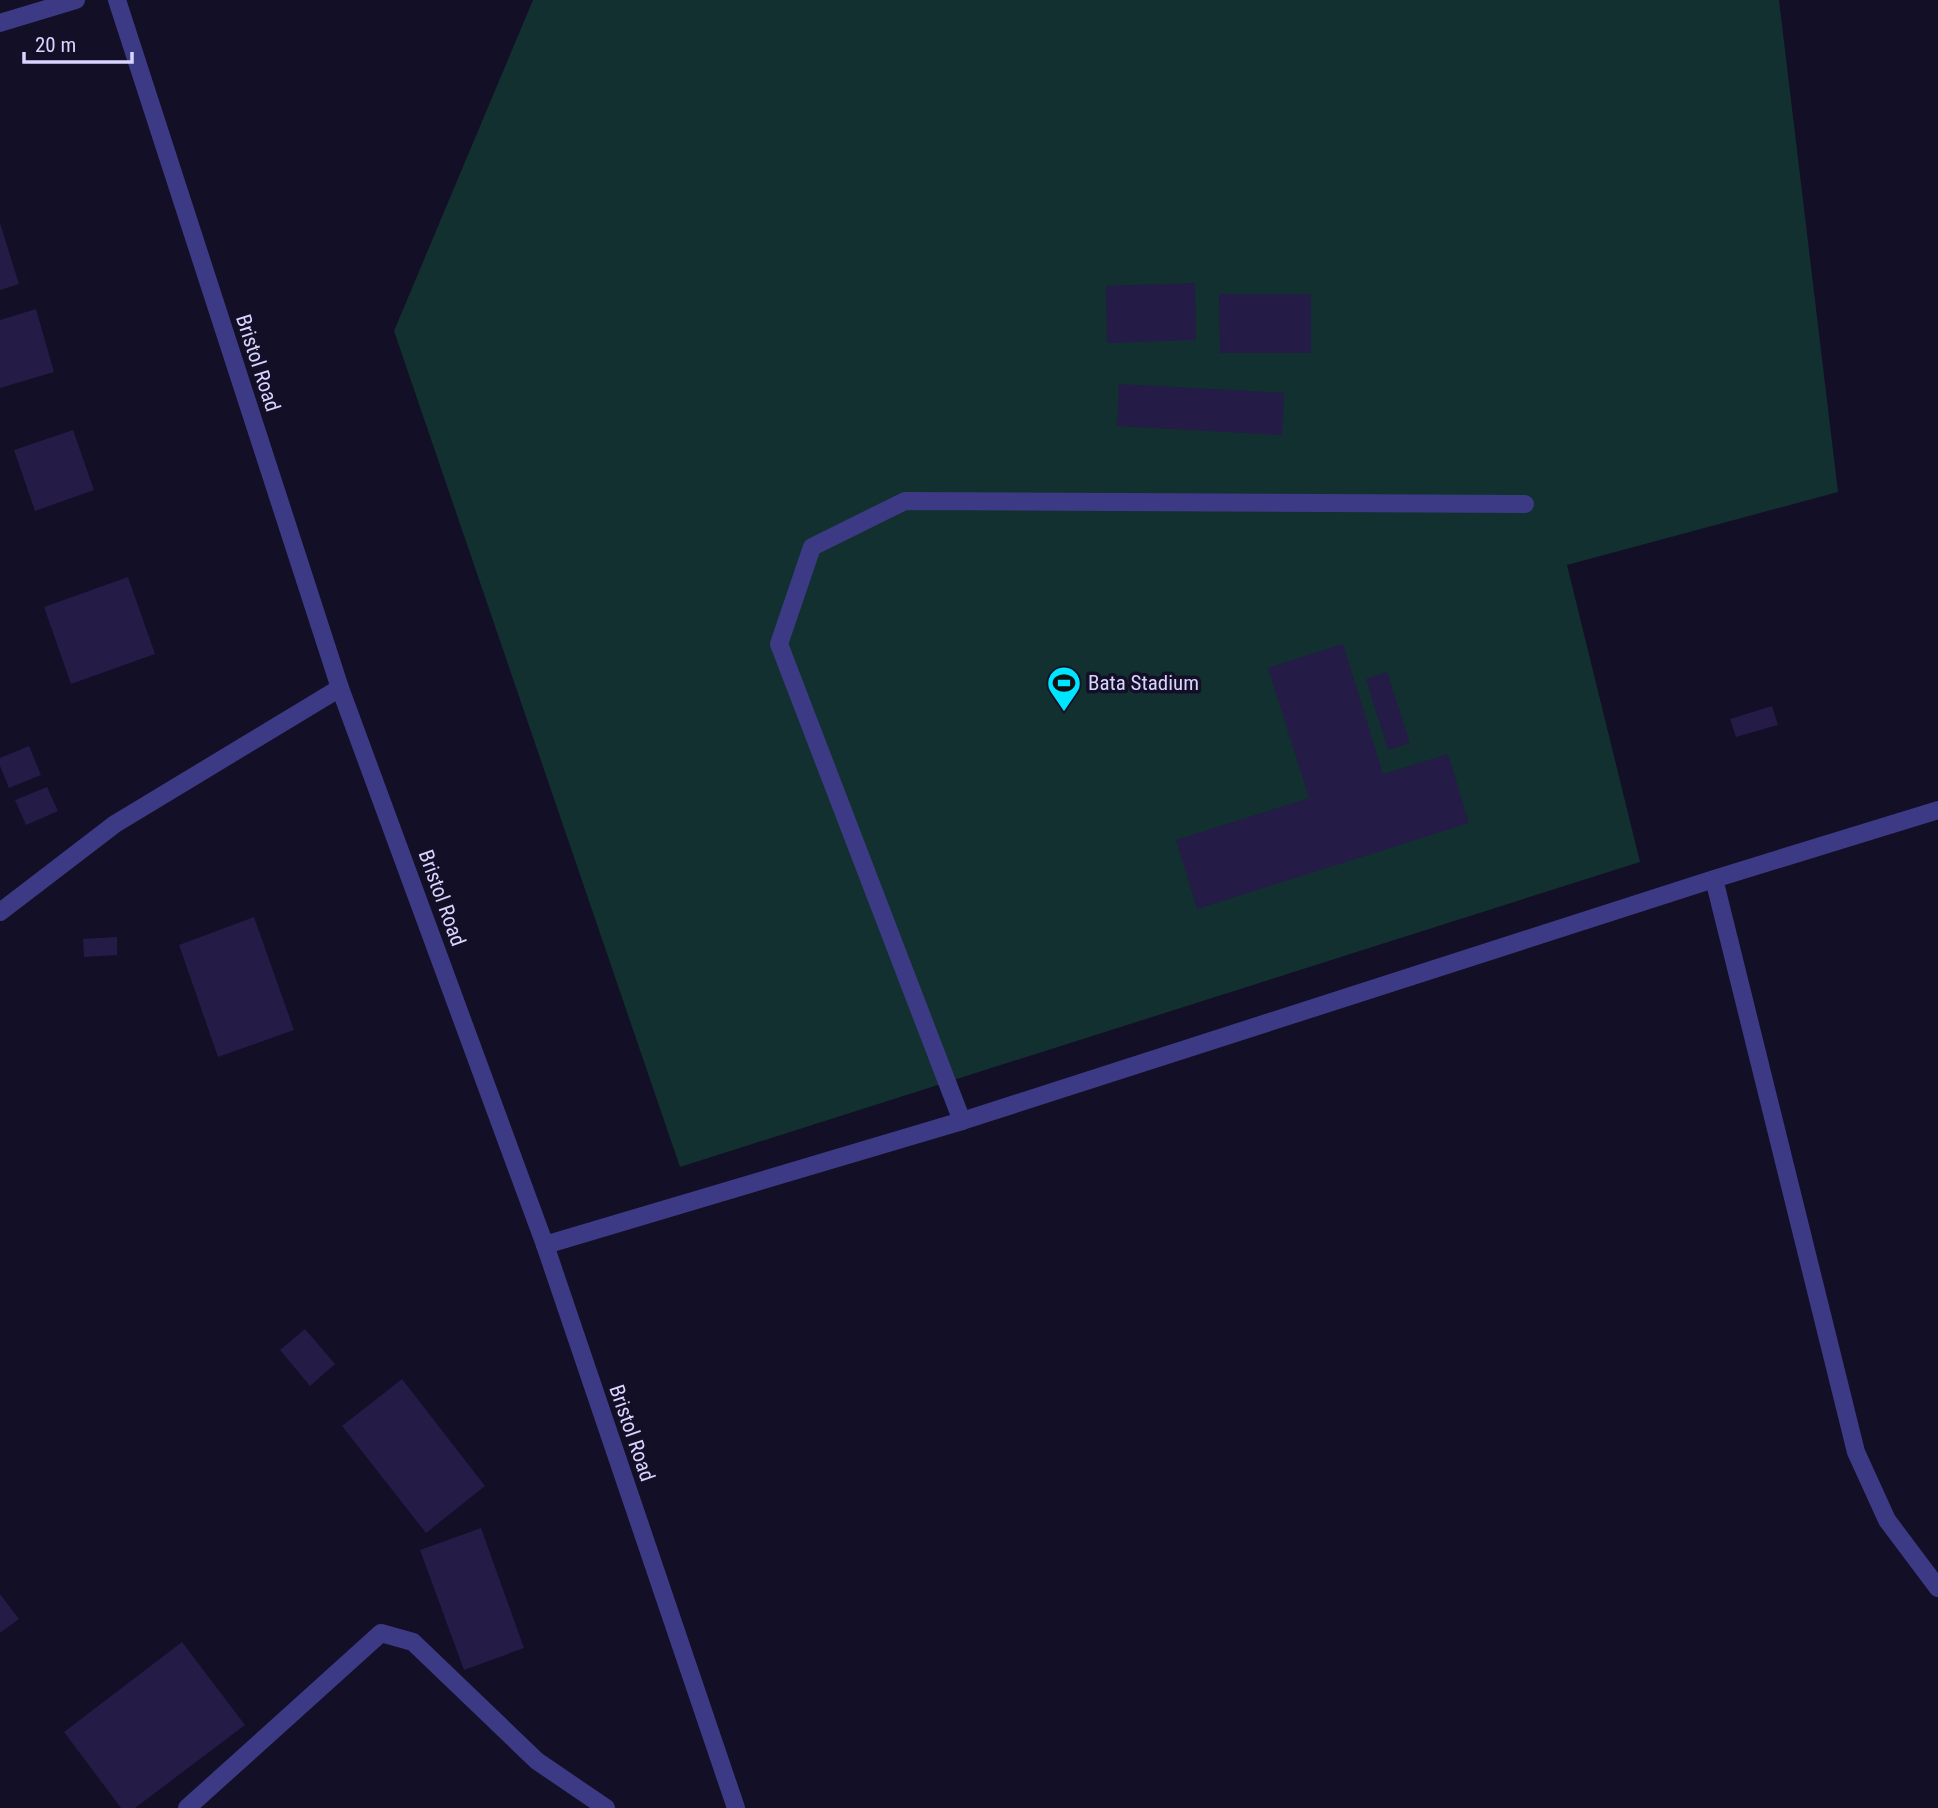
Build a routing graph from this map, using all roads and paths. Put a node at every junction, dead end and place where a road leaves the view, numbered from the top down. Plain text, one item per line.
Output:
1 (76, 0) edge
2 (117, 0) edge
3 (0, 23) edge
4 (1525, 504) dead end
5 (340, 688) junction
6 (1938, 810) edge
7 (1714, 879) junction
8 (0, 912) edge
9 (962, 1121) junction
10 (545, 1245) junction
11 (1938, 1587) edge
12 (187, 1808) edge
13 (606, 1808) edge
14 (736, 1808) edge

1 - 3 street
2 - 5 street, Bristol Road
4 - 9 street
5 - 8 street
5 - 10 street, Bristol Road
6 - 7 street
7 - 9 street
7 - 11 street
9 - 10 street
10 - 14 street, Bristol Road
12 - 13 street

